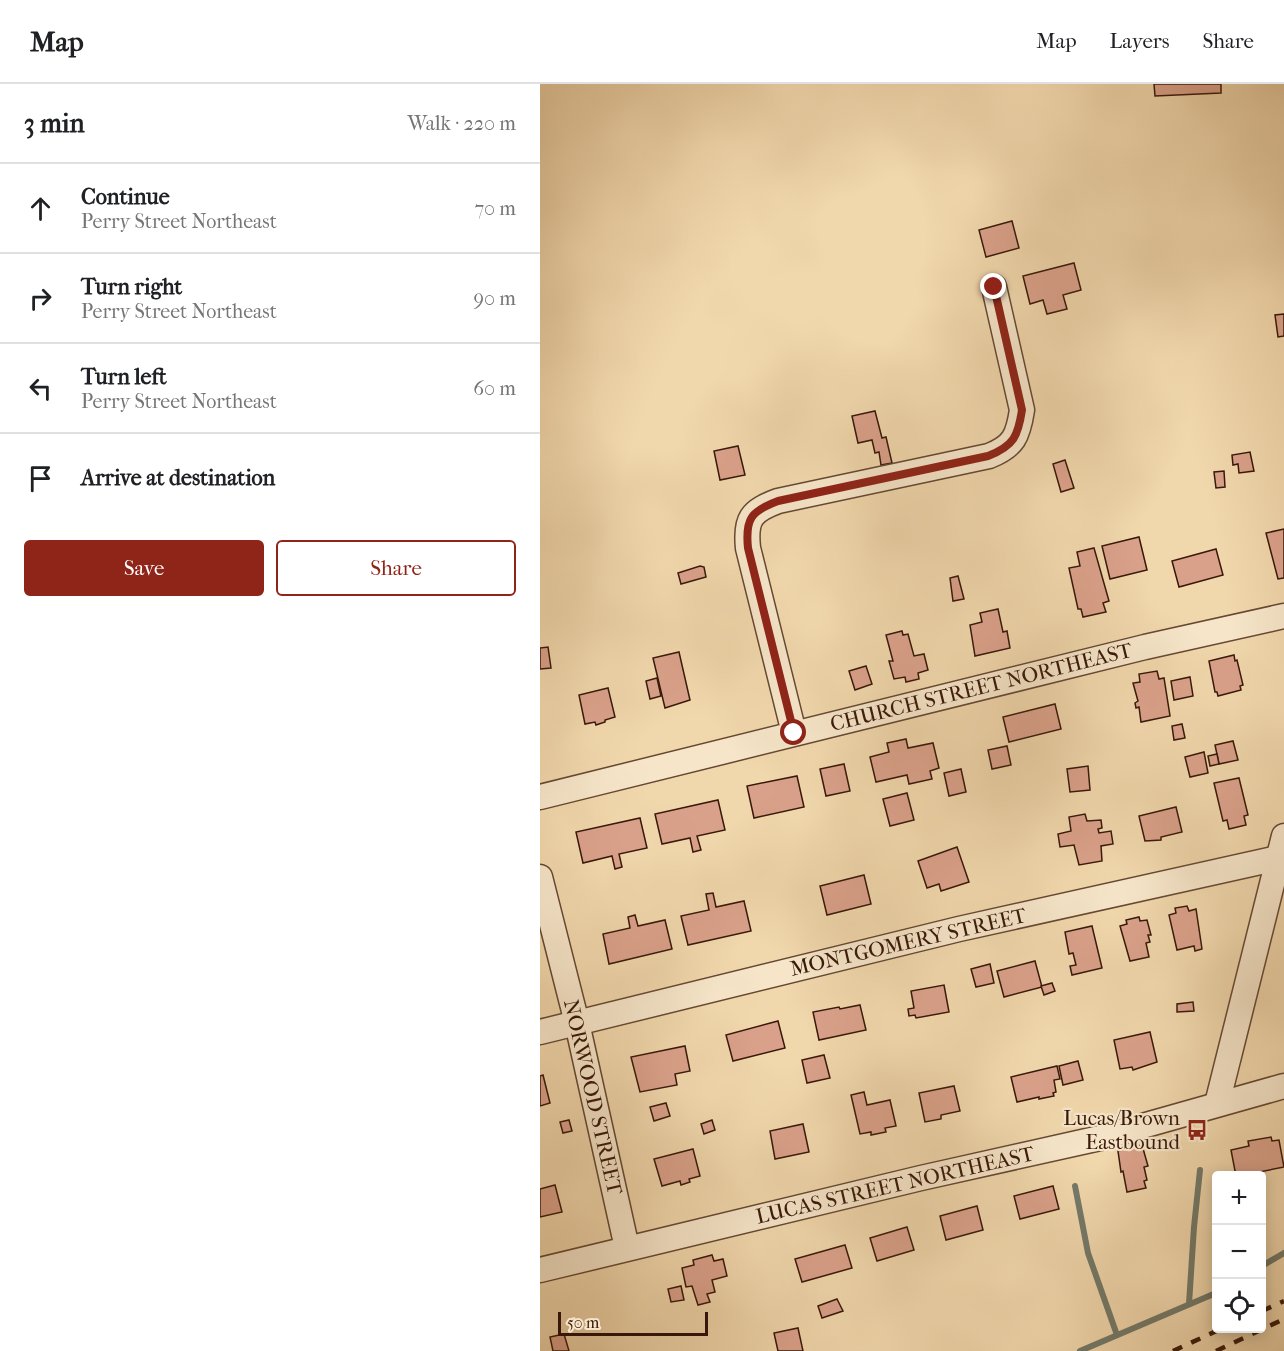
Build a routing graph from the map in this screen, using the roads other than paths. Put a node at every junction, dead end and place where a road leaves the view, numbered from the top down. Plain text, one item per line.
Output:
1 (994, 287) dead end
2 (1284, 616) edge
3 (794, 733) junction
4 (540, 797) edge
5 (1281, 847) edge
6 (540, 877) edge
7 (577, 1023) junction
8 (540, 1032) edge
9 (1284, 1086) edge
10 (1217, 1104) junction
11 (627, 1248) junction
12 (540, 1269) edge

1 - 3 street
2 - 3 street, CHURCH STREET NORTHEAST
3 - 4 street, CHURCH STREET NORTHEAST
5 - 7 street, MONTGOMERY STREET
5 - 10 street
6 - 7 street, NORWOOD STREET
7 - 8 street, MONTGOMERY STREET
7 - 11 street, NORWOOD STREET
9 - 10 street, LUCAS STREET NORTHEAST
10 - 11 street, LUCAS STREET NORTHEAST
11 - 12 street, LUCAS STREET NORTHEAST

